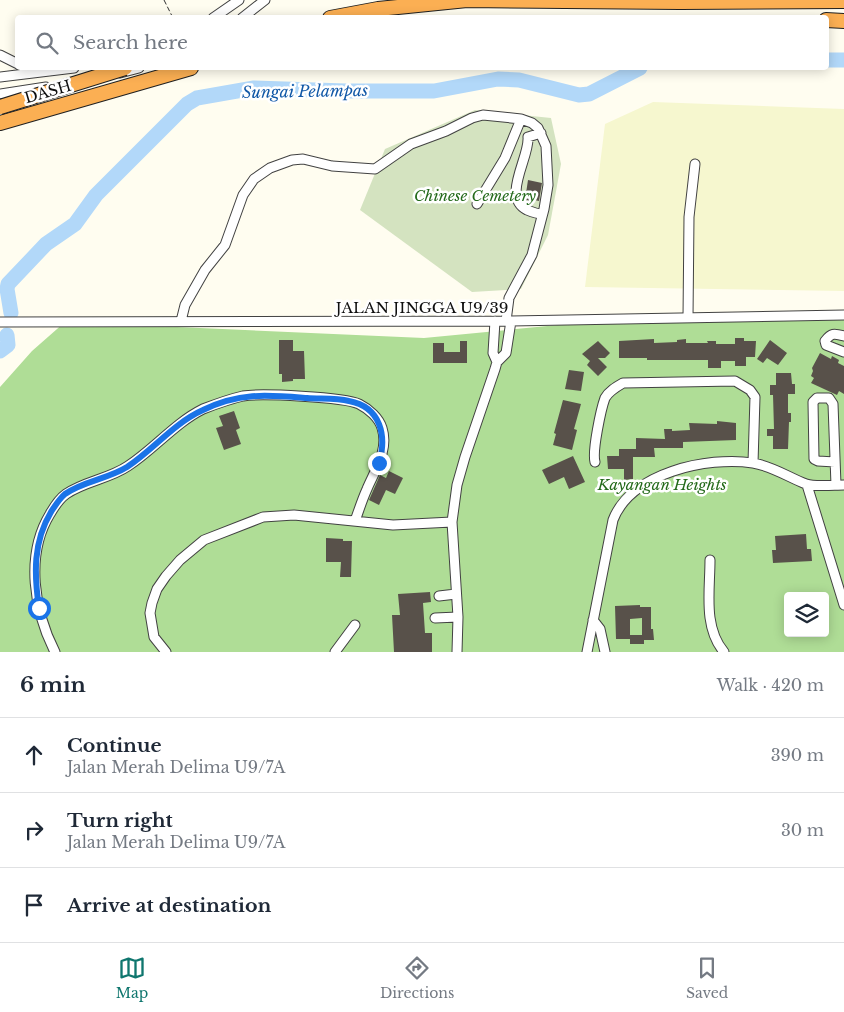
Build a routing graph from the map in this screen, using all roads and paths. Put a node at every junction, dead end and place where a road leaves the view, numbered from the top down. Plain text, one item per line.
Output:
1 (164, 0) edge
2 (239, 0) edge
3 (265, 0) edge
4 (844, 1) edge
5 (171, 15) edge
6 (217, 15) edge
7 (246, 15) edge
8 (348, 15) edge
9 (829, 20) edge
10 (844, 20) edge
11 (0, 55) edge
12 (15, 62) edge
13 (26, 70) edge
14 (119, 70) edge
15 (131, 70) edge
16 (184, 70) edge
17 (0, 77) edge
18 (0, 94) edge
19 (0, 107) edge
20 (521, 119) junction
21 (0, 124) edge
22 (541, 133) junction
23 (695, 164) dead end
24 (477, 204) dead end
25 (542, 214) junction
26 (841, 315) edge
27 (688, 318) junction
28 (181, 321) junction
29 (495, 321) junction
30 (509, 321) junction
31 (0, 322) edge
32 (840, 335) edge
33 (844, 352) edge
34 (497, 362) junction
35 (595, 462) dead end
36 (835, 462) junction
37 (753, 463) junction
38 (808, 485) junction
39 (840, 485) edge
40 (354, 521) junction
41 (452, 522) junction
42 (710, 560) dead end
43 (456, 594) junction
44 (440, 596) dead end
45 (844, 605) edge
46 (458, 617) junction
47 (435, 618) dead end
48 (593, 620) junction
49 (355, 625) dead end
50 (55, 652) edge
51 (166, 652) edge
52 (335, 652) edge
53 (457, 652) edge
54 (587, 652) edge
55 (605, 652) edge
56 (724, 652) edge

1 - 5 path
2 - 6 street
3 - 7 street
4 - 8 highway
9 - 10 highway
11 - 12 street
13 - 17 street
14 - 19 highway, DASH, bridge
15 - 18 street
16 - 21 highway, DASH
20 - 22 street
20 - 24 street
20 - 28 street
22 - 25 street
22 - 25 street
23 - 27 street
25 - 30 street
26 - 27 street, JALAN JINGGA U9/39
26 - 32 street
27 - 30 street, JALAN JINGGA U9/39
28 - 29 street, JALAN JINGGA U9/39
28 - 31 street, JALAN JINGGA U9/39
29 - 30 street, JALAN JINGGA U9/39
29 - 34 street
30 - 34 street
32 - 33 street
34 - 41 street
35 - 37 street
36 - 36 street
36 - 39 street
37 - 38 street
37 - 48 street
38 - 39 street
38 - 45 street
40 - 41 street
40 - 50 street
40 - 51 street
41 - 43 street
42 - 56 street
43 - 44 street
43 - 46 street
46 - 47 street
46 - 53 street
48 - 54 street
48 - 55 street
49 - 52 street

